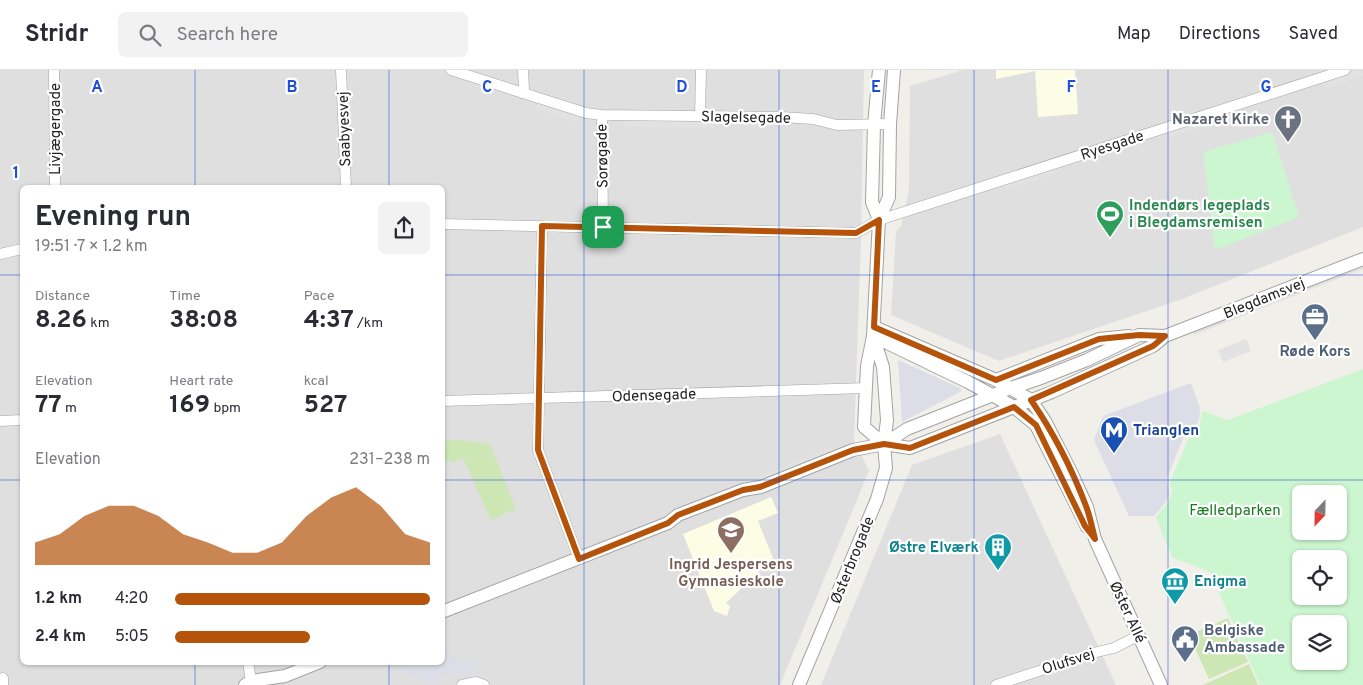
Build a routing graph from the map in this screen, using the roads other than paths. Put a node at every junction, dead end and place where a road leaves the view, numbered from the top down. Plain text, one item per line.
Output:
1 (54, 70) edge
2 (341, 70) edge
3 (451, 70) edge
4 (523, 70) edge
5 (701, 70) edge
6 (879, 70) edge
7 (894, 70) edge
8 (1345, 70) edge
9 (522, 94) junction
10 (602, 116) junction
11 (700, 116) junction
12 (890, 124) junction
13 (874, 125) junction
14 (55, 185) edge
15 (346, 185) edge
16 (879, 220) junction
17 (445, 224) edge
18 (542, 226) junction
19 (603, 227) junction
20 (20, 249) edge
21 (0, 254) edge
22 (1363, 259) edge
23 (874, 332) junction
24 (1139, 335) junction
25 (1165, 336) junction
26 (996, 380) junction
27 (866, 388) junction
28 (1011, 388) junction
29 (992, 395) junction
30 (538, 398) junction
31 (1031, 400) junction
32 (445, 401) edge
33 (1014, 407) junction
34 (20, 420) edge
35 (0, 421) edge
36 (884, 444) junction
37 (1095, 539) junction
38 (579, 559) junction
39 (445, 611) edge
40 (1138, 636) junction
41 (248, 665) edge
42 (314, 665) edge
43 (287, 680) edge
44 (248, 683) edge
45 (462, 684) edge
46 (484, 685) edge
47 (800, 685) edge
48 (996, 685) edge
49 (1161, 685) edge

1 - 14 street, Livjægergade
2 - 15 street, Saabyesvej
3 - 9 street, Slagelsegade
4 - 9 street
5 - 11 street
6 - 13 street, Østerbrogade
7 - 12 street, Østerbrogade
8 - 16 street, Ryesgade
9 - 10 street, Slagelsegade
10 - 11 street, Slagelsegade
10 - 19 street, Sorøgade
11 - 13 street, Slagelsegade
12 - 13 street, Slagelsegade
12 - 16 street, Østerbrogade
13 - 16 street, Østerbrogade
16 - 19 street, Ryesgade
16 - 23 street, Østerbrogade
17 - 18 street, Ryesgade
18 - 19 street, Ryesgade
18 - 30 street
20 - 21 street
22 - 25 street, Blegdamsvej
23 - 26 street
23 - 27 street, Østerbrogade
23 - 29 street, Øster Allé
23 - 36 street, Østerbrogade
24 - 25 street, Blegdamsvej
24 - 26 street
24 - 28 street, Blegdamsvej
25 - 31 street, Blegdamsvej
26 - 28 street, Øster Allé
27 - 30 street, Odensegade
27 - 36 street, Østerbrogade
28 - 29 street, Blegdamsvej
28 - 31 street, Øster Allé
29 - 33 street, Øster Allé
29 - 36 street
30 - 32 street, Odensegade
30 - 38 street
31 - 33 street, Blegdamsvej
31 - 37 street, Øster Allé
33 - 36 street
33 - 37 street, Øster Allé
34 - 35 street
36 - 38 street
36 - 47 street, Østerbrogade
37 - 40 street, Øster Allé
38 - 39 street
40 - 48 street, Olufsvej
40 - 49 street, Øster Allé
41 - 44 street
42 - 43 street
43 - 44 street
45 - 46 street

